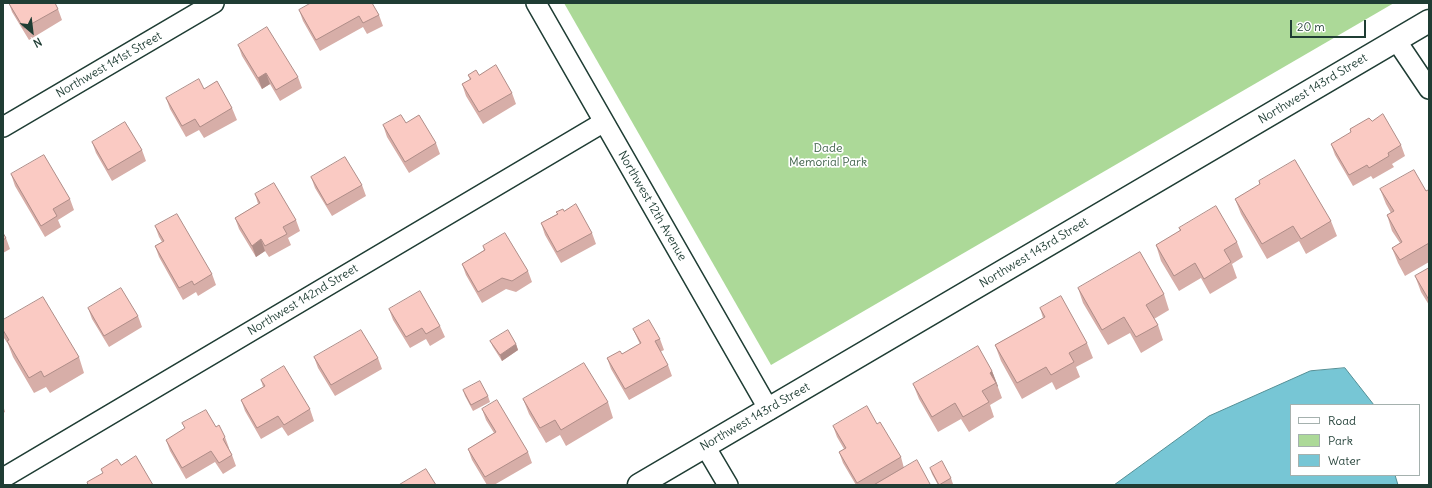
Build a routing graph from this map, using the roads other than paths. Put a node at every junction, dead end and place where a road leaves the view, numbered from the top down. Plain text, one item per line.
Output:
1 (214, 3) edge
2 (536, 3) edge
3 (1429, 21) edge
4 (1396, 40) junction
5 (1429, 89) edge
6 (604, 122) junction
7 (3, 127) edge
8 (769, 410) junction
9 (705, 446) junction
10 (3, 478) edge
11 (638, 485) edge
12 (728, 485) edge

1 - 7 street, Northwest 141st Street
2 - 6 street, Northwest 12th Avenue
3 - 4 street, Northwest 143rd Street
4 - 5 street
4 - 8 street, Northwest 143rd Street
6 - 8 street, Northwest 12th Avenue
6 - 10 street, Northwest 142nd Street
8 - 9 street, Northwest 143rd Street
9 - 11 street, Northwest 143rd Street
9 - 12 street

